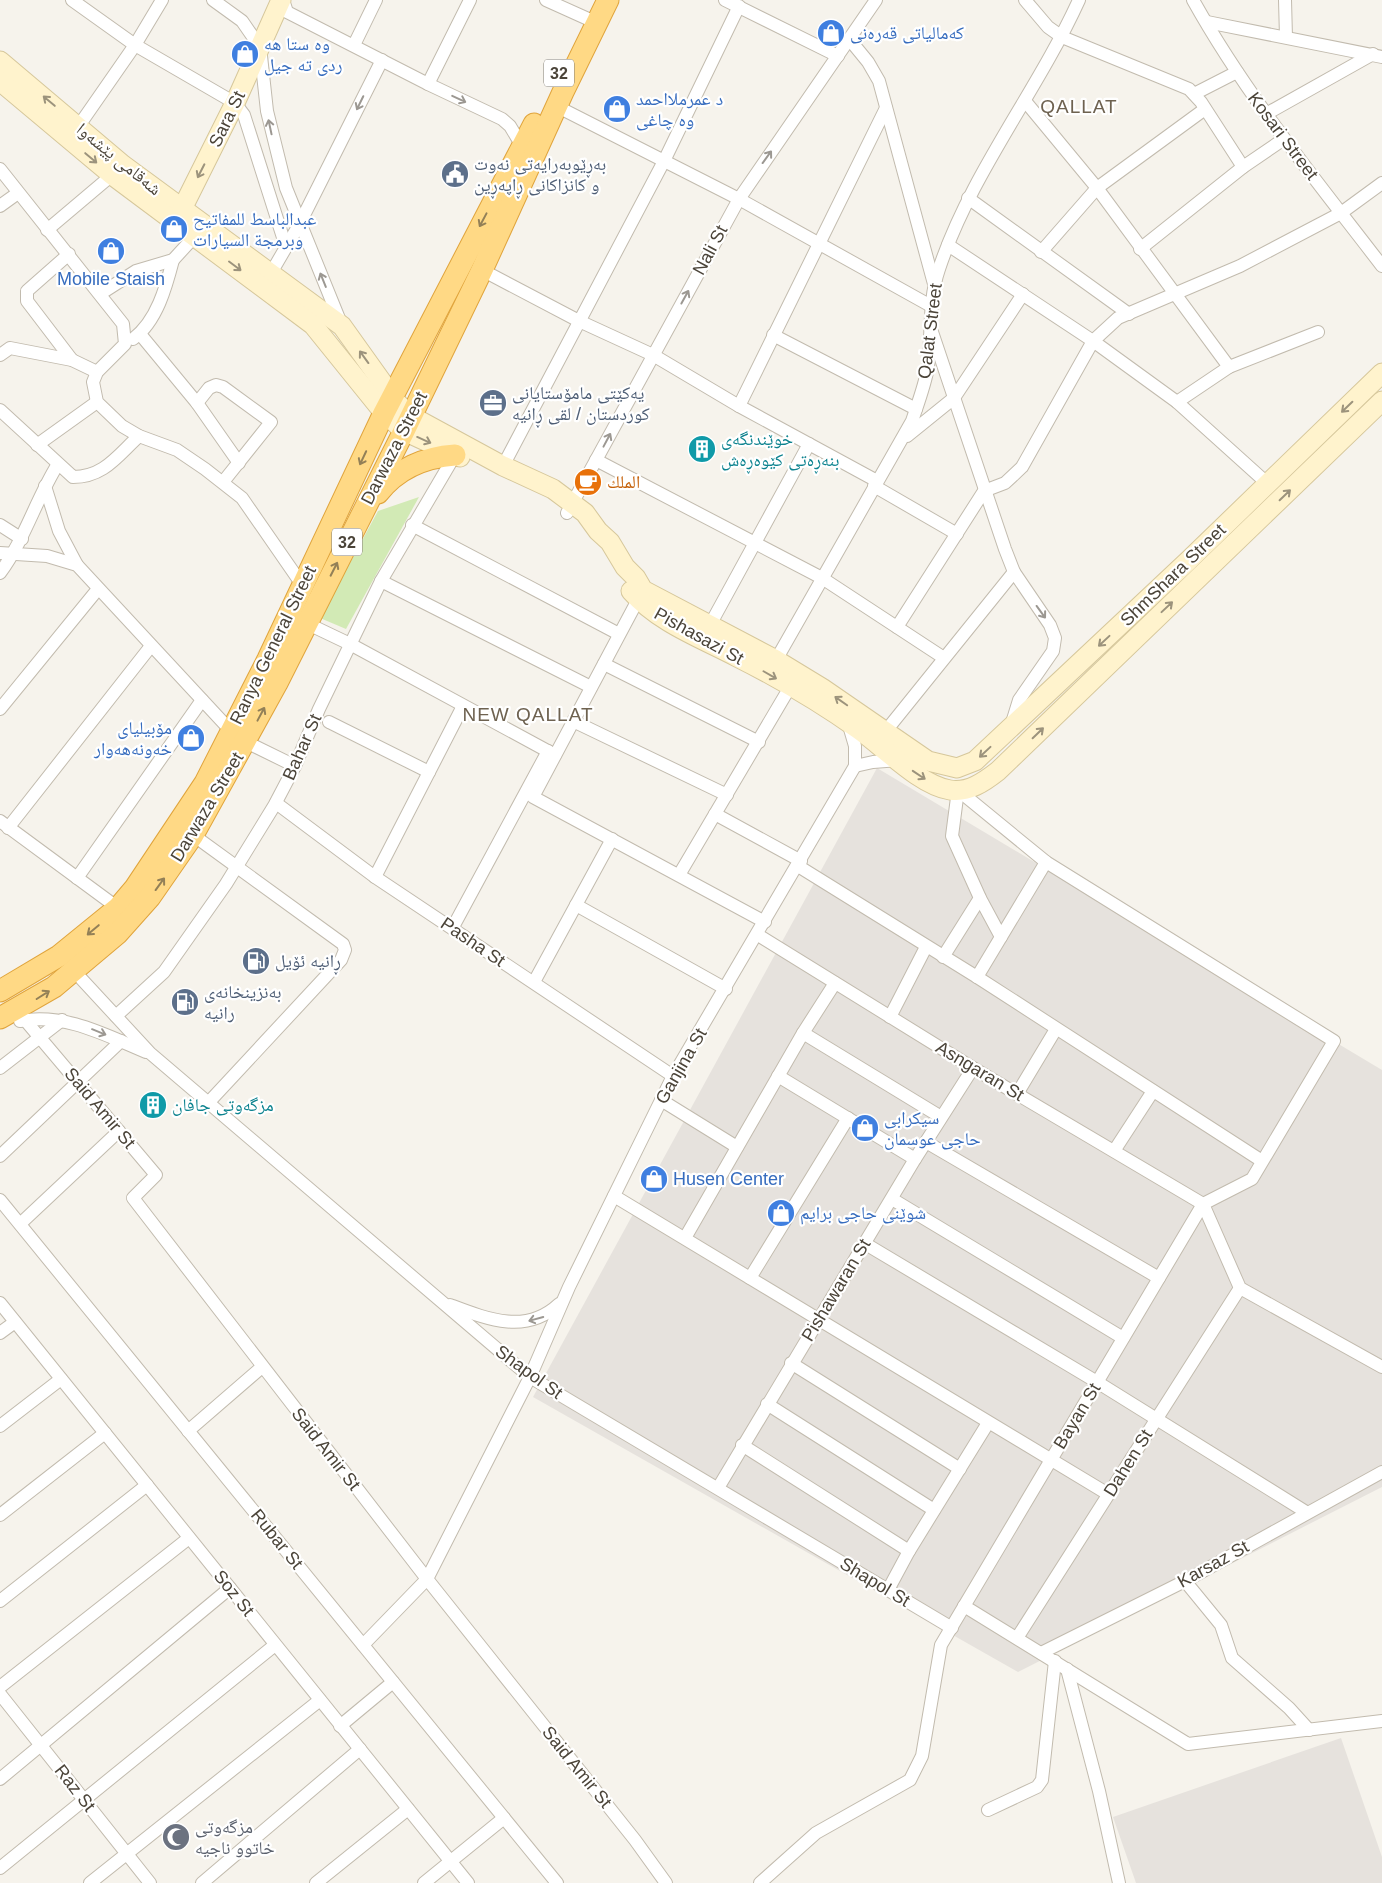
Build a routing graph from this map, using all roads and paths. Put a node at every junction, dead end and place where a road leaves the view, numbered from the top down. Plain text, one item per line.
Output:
1 (72, 0) edge
2 (162, 0) edge
3 (213, 0) edge
4 (282, 0) edge
5 (376, 0) edge
6 (470, 0) edge
7 (546, 0) edge
8 (608, 0) edge
9 (725, 0) edge
10 (876, 0) edge
11 (1025, 0) edge
12 (1079, 0) edge
13 (1193, 0) edge
14 (1285, 0) edge
15 (739, 6) junction
16 (592, 14) edge
17 (1207, 22) junction
18 (1062, 37) junction
19 (1286, 37) junction
20 (850, 40) junction
21 (135, 44) junction
22 (354, 45) junction
23 (260, 47) junction
24 (838, 56) junction
25 (1377, 56) edge
26 (382, 60) junction
27 (0, 61) edge
28 (1237, 72) junction
29 (0, 81) edge
30 (428, 84) junction
31 (1194, 94) junction
32 (1025, 101) junction
33 (235, 103) junction
34 (556, 106) junction
35 (886, 108) junction
36 (1205, 109) junction
37 (1266, 114) junction
38 (78, 127) junction
39 (1284, 139) junction
40 (522, 146) junction
41 (664, 161) junction
42 (1242, 167) junction
43 (0, 169) edge
44 (118, 170) junction
45 (1382, 183) edge
46 (1097, 188) junction
47 (18, 192) junction
48 (968, 198) junction
49 (739, 199) junction
50 (0, 206) edge
51 (182, 209) junction
52 (1341, 214) junction
53 (299, 226) junction
54 (47, 230) junction
55 (195, 236) junction
56 (817, 243) junction
57 (948, 245) junction
58 (286, 247) junction
59 (1140, 249) junction
60 (1041, 252) junction
61 (69, 254) junction
62 (173, 260) junction
63 (1382, 266) edge
64 (482, 270) junction
65 (271, 273) junction
66 (934, 284) junction
67 (100, 294) junction
68 (1023, 294) junction
69 (1176, 294) junction
70 (931, 306) junction
71 (1129, 314) junction
72 (579, 321) junction
73 (930, 325) junction
74 (342, 326) junction
75 (1318, 332) dead end
76 (140, 334) junction
77 (773, 334) junction
78 (1093, 341) junction
79 (125, 344) junction
80 (0, 355) edge
81 (653, 355) junction
82 (72, 360) junction
83 (1229, 368) junction
84 (96, 372) junction
85 (1382, 373) edge
86 (954, 398) junction
87 (1382, 401) edge
88 (97, 402) junction
89 (1177, 402) junction
90 (197, 403) junction
91 (388, 405) junction
92 (738, 406) junction
93 (916, 409) junction
94 (0, 410) edge
95 (407, 423) junction
96 (139, 436) junction
97 (903, 439) junction
98 (37, 444) junction
99 (809, 444) junction
100 (455, 455) junction
101 (596, 460) junction
102 (239, 463) junction
103 (58, 464) junction
104 (503, 466) junction
105 (223, 482) junction
106 (875, 484) junction
107 (1268, 484) junction
108 (45, 486) junction
109 (984, 491) junction
110 (570, 509) junction
111 (363, 510) junction
112 (0, 525) edge
113 (412, 526) junction
114 (957, 534) junction
115 (22, 540) junction
116 (754, 543) junction
117 (0, 553) edge
118 (15, 553) junction
119 (77, 566) junction
120 (1014, 572) junction
121 (0, 573) edge
122 (822, 578) junction
123 (381, 581) junction
124 (303, 586) junction
125 (98, 589) junction
126 (640, 595) junction
127 (306, 623) junction
128 (710, 625) junction
129 (897, 627) junction
130 (619, 634) junction
131 (350, 644) junction
132 (151, 646) junction
133 (944, 658) junction
134 (776, 660) junction
135 (604, 664) junction
136 (591, 687) junction
137 (790, 687) junction
138 (202, 700) junction
139 (463, 706) junction
140 (0, 709) edge
141 (573, 721) junction
142 (330, 722) dead end
143 (848, 722) junction
144 (1011, 728) junction
145 (885, 732) junction
146 (239, 737) junction
147 (759, 742) junction
148 (552, 753) junction
149 (899, 760) junction
150 (295, 766) junction
151 (855, 766) junction
152 (958, 768) junction
153 (429, 772) junction
154 (958, 790) junction
155 (727, 795) junction
156 (276, 802) junction
157 (715, 814) junction
158 (4, 824) edge
159 (193, 835) junction
160 (612, 839) junction
161 (1046, 862) junction
162 (799, 863) junction
163 (238, 866) junction
164 (679, 875) junction
165 (376, 877) junction
166 (77, 878) junction
167 (980, 898) junction
168 (576, 905) junction
169 (118, 908) junction
170 (765, 922) junction
171 (452, 927) junction
172 (758, 935) junction
173 (1001, 937) junction
174 (926, 947) junction
175 (943, 957) junction
176 (75, 972) junction
177 (977, 977) junction
178 (534, 982) junction
179 (835, 983) junction
180 (2, 987) edge
181 (726, 989) junction
182 (116, 1016) junction
183 (890, 1017) junction
184 (0, 1018) edge
185 (25, 1020) junction
186 (62, 1020) junction
187 (0, 1024) edge
188 (1056, 1029) junction
189 (803, 1033) junction
190 (40, 1037) junction
191 (121, 1041) junction
192 (150, 1053) junction
193 (0, 1068) edge
194 (973, 1068) junction
195 (673, 1076) junction
196 (778, 1076) junction
197 (79, 1083) junction
198 (1153, 1091) junction
199 (1017, 1094) junction
200 (661, 1100) junction
201 (209, 1102) junction
202 (941, 1117) junction
203 (848, 1118) junction
204 (119, 1131) junction
205 (926, 1142) junction
206 (737, 1147) junction
207 (1114, 1151) junction
208 (0, 1156) edge
209 (915, 1159) junction
210 (1262, 1162) junction
211 (614, 1196) junction
212 (892, 1199) junction
213 (0, 1200) edge
214 (1203, 1204) junction
215 (20, 1224) junction
216 (685, 1238) junction
217 (864, 1243) junction
218 (750, 1278) junction
219 (1159, 1278) junction
220 (569, 1287) junction
221 (1240, 1288) junction
222 (426, 1290) junction
223 (0, 1303) edge
224 (819, 1320) junction
225 (15, 1322) junction
226 (0, 1333) edge
227 (1123, 1338) junction
228 (791, 1363) junction
229 (262, 1367) junction
230 (1382, 1367) edge
231 (530, 1377) junction
232 (61, 1379) junction
233 (1097, 1382) junction
234 (767, 1404) junction
235 (1156, 1420) junction
236 (988, 1423) junction
237 (0, 1426) edge
238 (188, 1431) junction
239 (105, 1433) junction
240 (742, 1445) junction
241 (1051, 1460) junction
242 (960, 1469) junction
243 (1382, 1472) edge
244 (147, 1485) junction
245 (718, 1488) junction
246 (1108, 1494) junction
247 (934, 1510) junction
248 (1306, 1512) junction
249 (0, 1515) edge
250 (189, 1538) junction
251 (909, 1551) junction
252 (427, 1579) junction
253 (1185, 1581) junction
254 (230, 1588) junction
255 (888, 1590) junction
256 (0, 1601) edge
257 (964, 1606) junction
258 (952, 1628) junction
259 (1017, 1638) junction
260 (275, 1645) junction
261 (363, 1645) junction
262 (1041, 1653) junction
263 (1055, 1661) junction
264 (1067, 1669) junction
265 (393, 1682) junction
266 (0, 1687) edge
267 (0, 1694) edge
268 (320, 1700) junction
269 (1382, 1721) edge
270 (340, 1726) junction
271 (1309, 1730) junction
272 (42, 1746) junction
273 (360, 1750) junction
274 (0, 1779) edge
275 (85, 1800) junction
276 (408, 1809) junction
277 (988, 1810) dead end
278 (504, 1818) junction
279 (126, 1853) junction
280 (450, 1862) junction
281 (0, 1868) edge
282 (553, 1882) edge
283 (90, 1883) edge
284 (150, 1883) edge
285 (202, 1883) edge
286 (316, 1883) edge
287 (424, 1883) edge
288 (468, 1883) edge
289 (666, 1883) edge
290 (760, 1883) edge
291 (1118, 1883) edge

1 - 21 street
2 - 21 street
3 - 23 street
4 - 22 street
4 - 23 main road, Sara St
5 - 22 street
6 - 30 street
7 - 16 street
8 - 16 highway, Darwaza Street / 32
9 - 15 street
10 - 20 street, Nali St
11 - 18 street
12 - 18 street, Qalat Street
13 - 17 street, Kosari Street
14 - 19 street
15 - 24 street
15 - 41 street
16 - 34 highway, Darwaza Street / 32
16 - 40 highway, Ranya General Street / 32
17 - 19 street
17 - 28 street, Kosari Street
18 - 31 street
18 - 32 street, Qalat Street
19 - 25 street
20 - 24 street, Nali St
20 - 35 street
21 - 33 street
21 - 38 street
22 - 26 street
23 - 33 main road, Sara St
53 -> 23 street
49 -> 24 street, Nali St
25 - 37 street
26 - 30 street
26 -> 53 street
38 -> 27 main road, شەقامی پێشەوا
28 - 31 street
28 - 37 street, Kosari Street
29 -> 44 main road, شەقامی پێشەوا
30 -> 40 street
31 - 36 street
32 - 46 street
32 - 48 street, Qalat Street
33 -> 51 main road, Sara St
33 - 58 street
34 - 41 street
34 - 64 highway, Darwaza Street / 32
35 - 56 street
35 - 66 street
36 - 42 street
36 - 46 street
37 - 39 street, Kosari Street
38 - 44 main road, شەقامی پێشەوا
39 - 42 street
39 - 52 street, Kosari Street
40 -> 91 highway, Ranya General Street / 32
41 - 49 street
41 - 72 street
42 - 59 street
43 - 47 street
44 - 51 main road, شەقامی پێشەوا
44 - 54 street
44 - 55 main road, شەقامی پێشەوا
45 - 52 street
46 - 59 street
46 - 60 street
47 - 50 street
47 - 54 street
48 - 57 street, Qalat Street
48 - 60 street
49 - 56 street
81 -> 49 street, Nali St
51 - 65 main road, شەقامی پێشەوا
52 - 63 street, Kosari Street
52 - 69 street
53 - 58 street
74 -> 53 street
54 - 61 street
55 - 62 street
55 -> 91 main road, شەقامی پێشەوا
56 - 70 street
56 - 77 street
57 - 66 street, Qalat Street
57 - 68 street
58 - 65 street
59 - 69 street
60 - 71 street
61 - 67 street
61 - 82 street
62 - 67 street
62 - 76 street
64 - 72 street
64 - 95 highway, Darwaza Street / 32
65 - 74 main road, شەقامی پێشەوا
66 - 70 street, Qalat Street
67 - 79 street
68 - 78 street
68 - 86 street
69 - 71 street
69 - 83 street
70 - 73 street, Qalat Street
71 - 78 street
72 - 81 street
72 - 104 street
73 - 86 street
73 - 93 street, Qalat Street
91 -> 74 main road, شەقامی پێشەوا
75 - 83 street
76 - 79 street
76 - 90 street
77 - 92 street
77 - 93 street
78 - 89 street
78 - 109 street
79 - 84 street
80 - 82 street
81 - 92 street
101 -> 81 street, Nali St
82 - 84 street
83 - 89 street
84 - 88 street
85 -> 107 main road, ShmShara Street
86 - 97 street
86 - 109 street
154 -> 87 main road, ShmShara Street
88 - 96 street
88 - 98 street
89 - 107 street
90 - 102 street
90 - 102 street
91 - 95 main road, Pishasazi St
91 -> 124 highway, Ranya General Street / 32
92 - 99 street
93 - 97 street, Qalat Street
94 - 98 street
95 -> 100 main road, Pishasazi St
95 - 104 main road, Pishasazi St
95 - 111 highway, Darwaza Street / 32
96 - 103 street
96 - 105 street
97 - 106 street, Qalat Street
98 - 103 street
99 - 106 street
99 - 116 street
100 - 110 main road, Pishasazi St
100 - 111 highway
100 - 113 street, Bahar St
101 - 110 street, Nali St
101 - 116 street
102 - 105 street
103 - 108 street
104 - 110 main road, Pishasazi St
105 - 124 street
106 - 114 street
106 - 122 street, Qalat Street
107 -> 144 main road, ShmShara Street
108 - 115 street
108 - 119 street
109 - 114 street
109 - 120 street
110 - 126 main road, Pishasazi St
127 -> 111 highway, Darwaza Street / 32
112 - 115 street
113 - 123 street, Bahar St
113 - 130 street
114 - 129 street
115 - 118 street
116 - 122 street
116 - 128 street
117 - 118 street
118 - 119 street
118 - 121 street
119 - 125 street
120 - 133 street
120 -> 144 street
122 - 129 street
122 - 134 street, Qalat Street
123 - 131 street, Bahar St
123 - 136 street
124 - 146 highway, Ranya General Street / 32
125 - 132 street
125 - 140 street
126 - 128 main road, Pishasazi St
126 - 130 street
126 -> 137 main road, Pishasazi St
127 - 131 street
146 -> 127 highway, Darwaza Street / 32
128 - 134 main road, Pishasazi St
129 - 133 street
130 - 135 street
131 - 139 street
131 - 150 street, Bahar St
132 - 138 street
132 - 158 street
133 - 145 street
145 -> 134 main road, Pishasazi St
135 - 136 street
135 - 147 street
136 - 141 street
137 - 143 main road, Pishasazi St
137 - 147 street
138 - 146 street
138 - 166 street
139 - 148 street
139 - 153 street
141 - 148 street
141 - 155 street
142 - 153 street
143 - 149 main road, Pishasazi St
143 - 151 street
144 -> 152 main road, ShmShara Street
145 - 152 main road, Pishasazi St
146 - 150 street
146 - 159 highway, Darwaza Street / 32
146 - 169 highway, Ranya General Street / 32
147 - 155 street
148 - 160 street
148 - 171 street
149 - 151 street
149 -> 154 main road, Pishasazi St
150 - 156 street, Bahar St
151 - 162 street, Ganjina St
152 - 154 main road
153 - 165 street
154 - 161 street
154 - 167 street
155 - 157 street
156 - 163 street, Bahar St
156 - 165 street, Pasha St
157 - 162 street
157 - 164 street
158 - 166 street
159 - 163 street
176 -> 159 highway, Darwaza Street / 32
160 - 164 street
160 - 168 street
161 - 173 street
161 - 210 street
162 - 170 street, Ganjina St
162 - 174 street
163 - 182 street, Bahar St
163 - 201 street
164 - 170 street
165 - 171 street, Pasha St
166 - 169 street
167 - 173 street
167 - 175 street
168 - 178 street
168 - 181 street
169 -> 180 highway, Ranya General Street / 32
170 - 172 street, Ganjina St
171 - 178 street, Pasha St
172 - 179 street, Asngaran St
172 - 181 street, Ganjina St
173 - 177 street
174 - 175 street
174 - 183 street
175 - 177 street
176 - 182 street
184 -> 176 highway, Darwaza Street / 32
177 - 188 street
178 - 195 street, Pasha St
179 - 183 street, Asngaran St
179 - 189 street
181 - 195 street, Ganjina St
182 - 192 street
183 - 194 street, Asngaran St
185 - 186 street
185 - 187 street
185 - 190 street, Said Amir St
186 - 190 street
186 -> 191 street
188 - 198 street
188 - 199 street
189 - 196 street
189 - 202 street
190 - 193 street
190 - 197 street, Said Amir St
191 - 192 street
191 - 197 street
192 - 201 street, Shapol St
194 - 199 street, Asngaran St
194 - 202 street, Pishawaran St
195 - 200 street, Ganjina St
196 - 203 street
196 - 206 street
197 - 204 street, Said Amir St
197 - 208 street
198 - 207 street
198 - 210 street
199 - 207 street, Asngaran St
200 - 206 street
200 - 211 street, Ganjina St
201 - 222 street, Shapol St
202 - 205 street, Pishawaran St
203 - 209 street
203 - 218 street
204 - 215 street
204 - 229 street, Said Amir St
205 - 209 street, Pishawaran St
205 - 219 street
206 - 216 street
207 - 214 street, Asngaran St
209 - 212 street, Pishawaran St
210 - 214 street
211 - 216 street
211 - 220 street, Ganjina St
212 - 217 street, Pishawaran St
212 - 227 street
213 - 215 street, Rubar St
214 - 219 street, Bayan St
214 - 221 street
215 - 238 street, Rubar St
216 - 218 street
217 - 224 street, Pishawaran St
217 - 233 street
218 - 224 street
219 - 227 street, Bayan St
220 -> 222 street
220 - 231 street, Ganjina St
221 - 230 street
221 - 235 street, Dahen St
222 - 231 street, Shapol St
223 - 225 street, Soz St
224 - 228 street, Pishawaran St
224 - 236 street
225 - 226 street
225 - 232 street, Soz St
227 - 233 street, Bayan St
228 - 234 street, Pishawaran St
228 - 242 street
229 - 238 street
229 - 252 street, Said Amir St
231 - 245 street, Shapol St
231 - 252 street, Ganjina St
232 - 237 street
232 - 239 street, Soz St
233 - 235 street
233 - 241 street, Bayan St
234 - 240 street, Pishawaran St
234 - 247 street
235 - 246 street, Dahen St
235 - 248 street
236 - 241 street
236 - 242 street
238 - 261 street, Rubar St
239 - 244 street, Soz St
239 - 249 street
240 - 245 street, Pishawaran St
240 - 251 street
241 - 246 street
241 - 257 street, Bayan St
242 - 247 street
243 - 248 street, Karsaz St
244 - 250 street, Soz St
244 - 256 street
245 - 255 street, Shapol St
246 - 259 street, Dahen St
247 - 251 street
248 - 253 street, Karsaz St
250 - 254 street, Soz St
250 - 266 street
251 - 255 street
252 - 261 street, Ganjina St
252 - 289 street, Said Amir St
253 - 262 street, Karsaz St
253 - 271 street
254 - 260 street, Soz St
254 - 272 street
255 - 258 street, Shapol St
257 - 258 street, Bayan St
257 - 259 street
258 - 290 street, Bayan St
259 - 262 street
260 - 268 street, Soz St
260 - 275 street
261 - 265 street, Rubar St
262 - 263 street
263 - 264 street
263 - 277 street
264 - 271 street
264 - 291 street
265 - 270 street
265 - 278 street, Rubar St
267 - 272 street, Raz St
268 - 270 street, Soz St
268 - 279 street
269 - 271 street
270 - 273 street, Soz St
272 - 274 street
272 - 275 street, Raz St
273 - 276 street, Soz St
273 - 285 street
275 - 279 street, Raz St
275 - 281 street
276 - 280 street, Soz St
276 - 286 street
278 - 280 street
278 - 282 street, Rubar St
279 - 283 street
279 - 284 street, Raz St
280 - 287 street
280 - 288 street, Soz St

